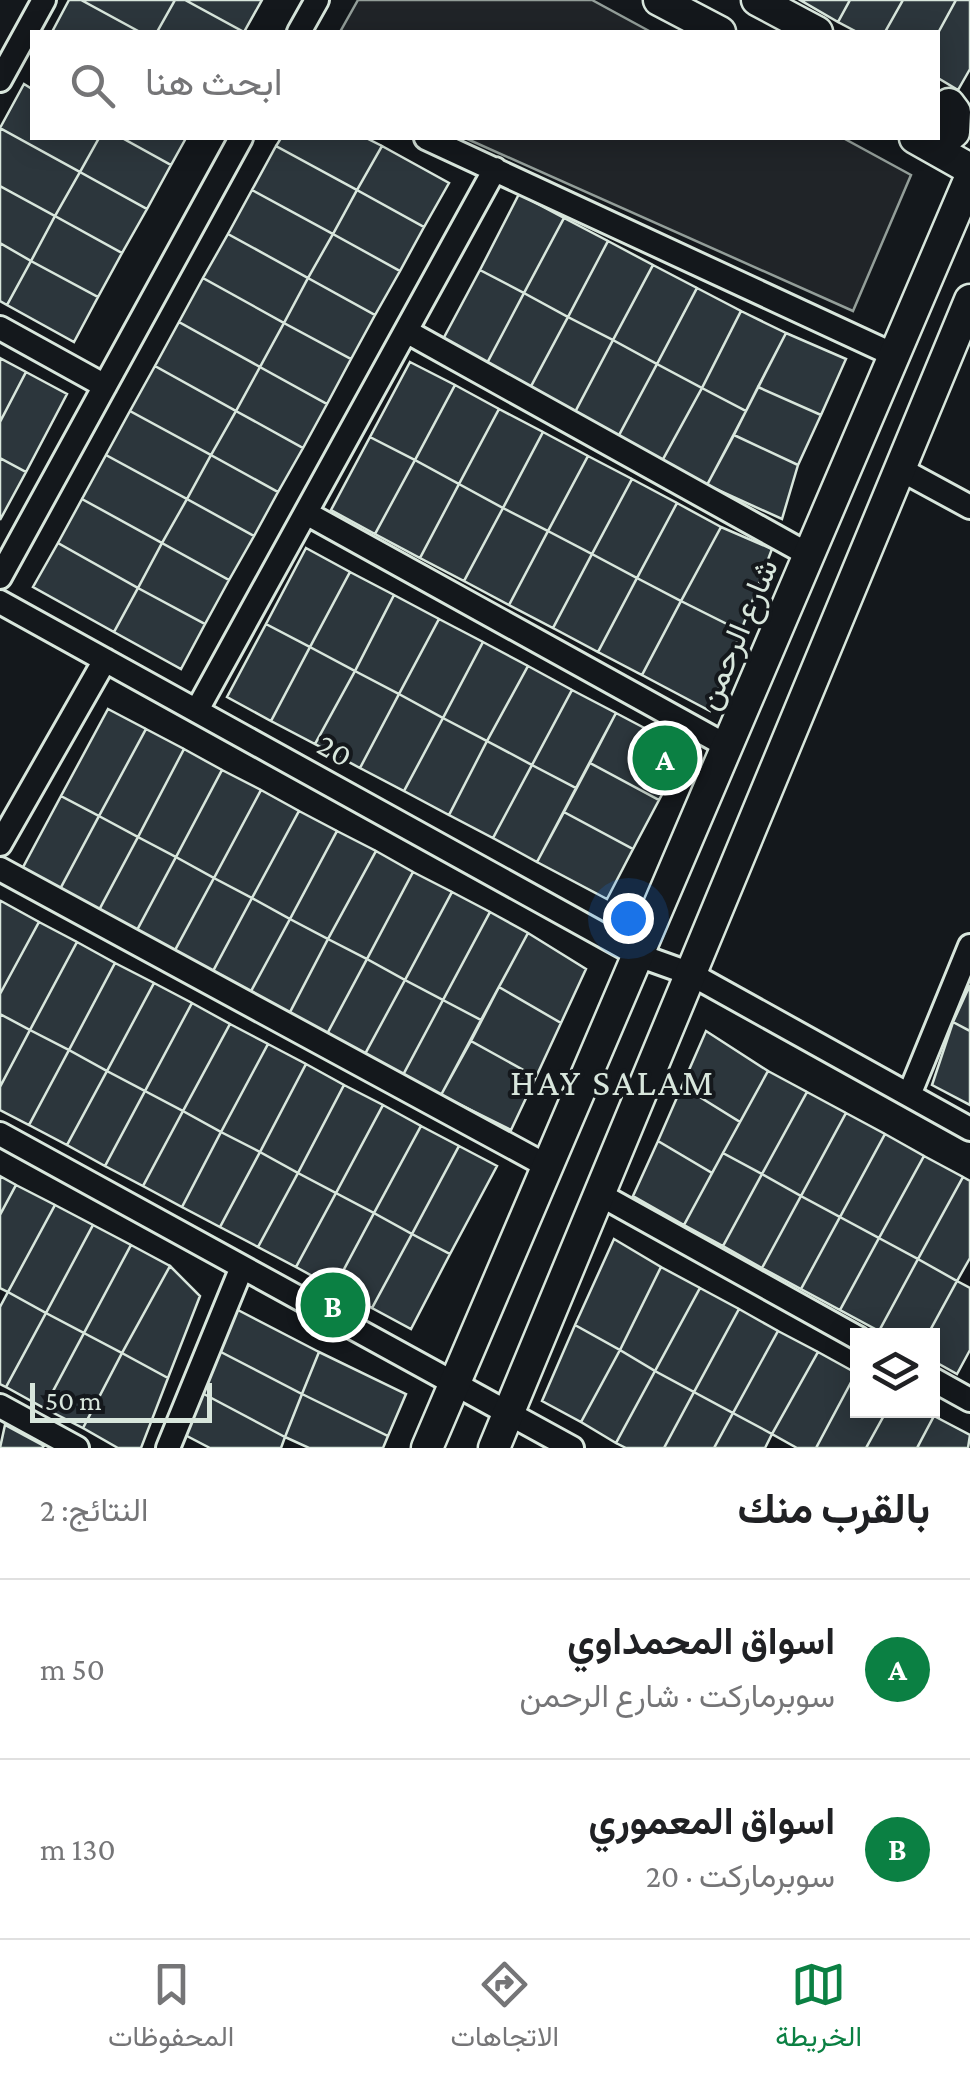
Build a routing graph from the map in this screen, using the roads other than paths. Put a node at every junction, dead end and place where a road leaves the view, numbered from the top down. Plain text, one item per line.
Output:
1 (44, 0) edge
2 (317, 0) edge
3 (659, 0) edge
4 (757, 0) edge
5 (300, 30) edge
6 (716, 30) edge
7 (813, 30) edge
8 (0, 80) edge
9 (952, 105) edge
10 (240, 140) edge
11 (430, 140) edge
12 (921, 141) edge
13 (495, 169) junction
14 (970, 169) edge
15 (970, 178) edge
16 (970, 300) edge
17 (0, 328) edge
18 (406, 331) junction
19 (894, 355) junction
20 (105, 386) junction
21 (900, 469) junction
22 (970, 508) edge
23 (306, 513) junction
24 (809, 555) junction
25 (0, 577) edge
26 (0, 602) edge
27 (106, 660) junction
28 (198, 710) junction
29 (727, 746) junction
30 (0, 844) edge
31 (0, 869) edge
32 (970, 946) edge
33 (638, 955) junction
34 (690, 974) junction
35 (909, 1095) junction
36 (970, 1129) edge
37 (0, 1134) edge
38 (547, 1166) junction
39 (599, 1194) junction
40 (242, 1267) junction
41 (850, 1334) edge
42 (940, 1384) edge
43 (453, 1386) junction
44 (970, 1400) edge
45 (0, 1406) edge
46 (509, 1412) junction
47 (77, 1448) edge
48 (168, 1448) edge
49 (427, 1448) edge
50 (494, 1448) edge
51 (572, 1448) edge

1 - 8 street
2 - 5 street
3 - 6 street
4 - 7 street
9 - 12 street
10 - 20 street
11 - 13 street
12 - 14 street
13 - 18 street
13 - 19 street
15 - 19 street, شارع الرحمن
16 - 21 street
17 - 20 street
18 - 23 street
18 - 24 street
19 - 24 street, شارع الرحمن
20 - 25 street
21 - 22 street
21 - 34 street
23 - 28 street
23 - 29 street
24 - 29 street, شارع الرحمن
26 - 27 street, 20
27 - 28 street, 20
27 - 30 street
28 - 33 street, 20
29 - 33 street, شارع الرحمن
31 - 38 street
32 - 35 street
33 - 34 street, 20
33 - 38 street, شارع الرحمن
34 - 35 street
34 - 39 street
35 - 36 street
37 - 40 street
38 - 43 street, شارع الرحمن
39 - 41 street
39 - 46 street
40 - 43 street
40 - 48 street
42 - 44 street
43 - 46 street
43 - 49 street, شارع الرحمن
45 - 47 street
46 - 50 street
46 - 51 street

